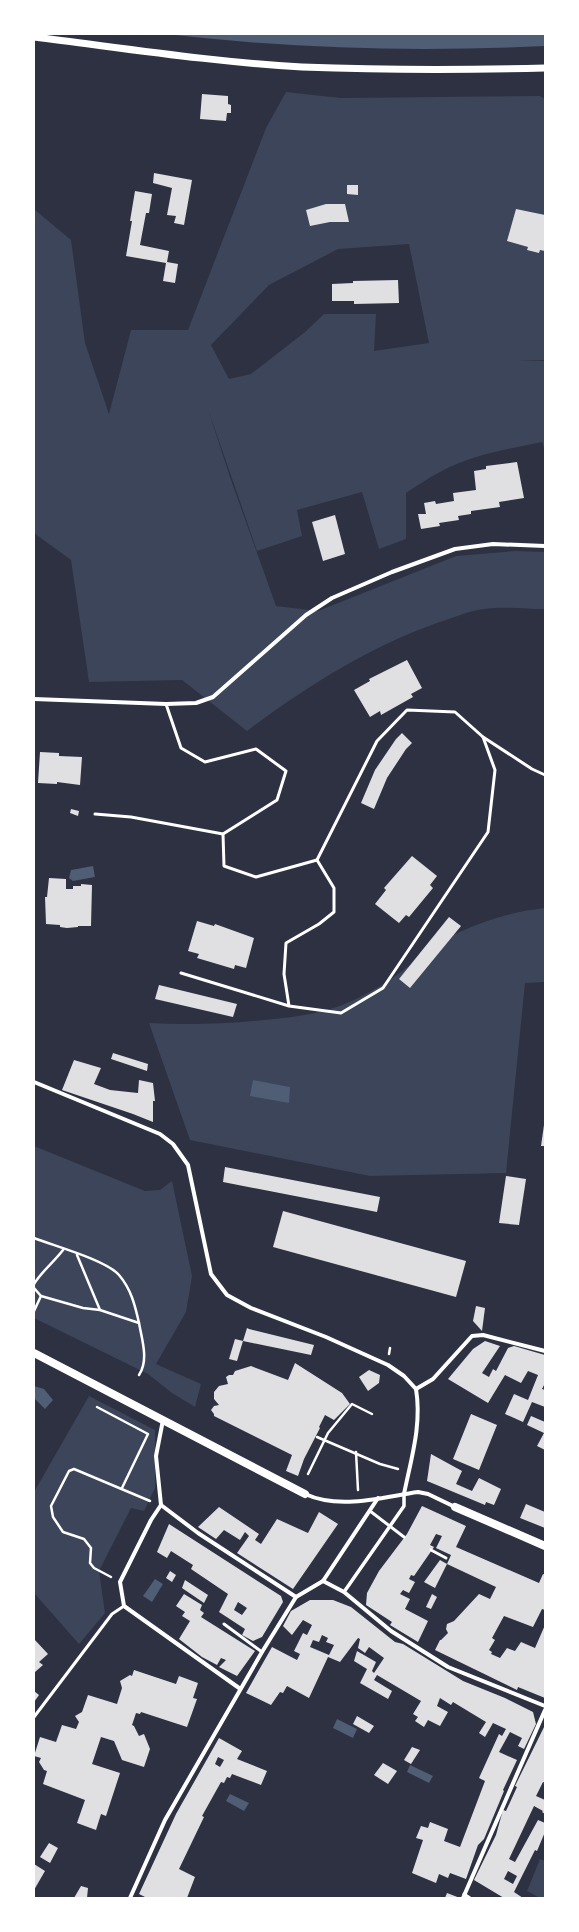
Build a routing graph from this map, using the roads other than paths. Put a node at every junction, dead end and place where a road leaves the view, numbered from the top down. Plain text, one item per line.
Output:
1 (34, 37) edge
2 (545, 68) edge
3 (545, 546) edge
4 (34, 699) edge
5 (166, 704) junction
6 (483, 737) junction
7 (545, 775) edge
8 (95, 814) dead end
9 (223, 834) junction
10 (317, 860) junction
11 (181, 973) dead end
12 (289, 1006) junction
13 (34, 1082) edge
14 (545, 1351) edge
15 (34, 1353) edge
16 (416, 1389) junction
17 (163, 1420) junction
18 (305, 1494) joint
19 (404, 1494) junction
20 (378, 1498) junction
21 (160, 1506) junction
22 (455, 1507) joint
23 (370, 1511) junction
24 (390, 1526) junction
25 (404, 1537) dead end
26 (545, 1546) edge
27 (432, 1550) dead end
28 (446, 1558) dead end
29 (323, 1581) junction
30 (344, 1592) junction
31 (296, 1597) junction
32 (124, 1606) junction
33 (224, 1624) dead end
34 (262, 1652) junction
35 (239, 1688) junction
36 (545, 1706) edge
37 (545, 1710) edge
38 (34, 1718) edge
39 (463, 1896) edge
40 (130, 1898) edge
41 (470, 1898) edge

1 - 2 street
3 - 5 street
4 - 5 street
5 - 9 lane
6 - 7 lane
6 - 10 lane
6 - 12 lane
8 - 9 lane
9 - 10 lane
10 - 12 lane
11 - 12 lane
13 - 16 street
14 - 16 street
15 - 17 main road
16 - 19 street
17 - 18 main road
17 - 21 street
18 - 20 street
19 - 20 street
19 - 22 street
19 - 24 street
20 - 23 street
21 - 31 street
21 - 32 street
22 - 26 main road
23 - 24 lane
23 - 29 street
24 - 25 lane
24 - 30 street
27 - 28 lane
29 - 30 street
29 - 31 street
30 - 36 street
31 - 34 street
32 - 35 street
32 - 38 lane
33 - 34 lane
34 - 35 street
35 - 40 street
37 - 39 street
39 - 41 lane

